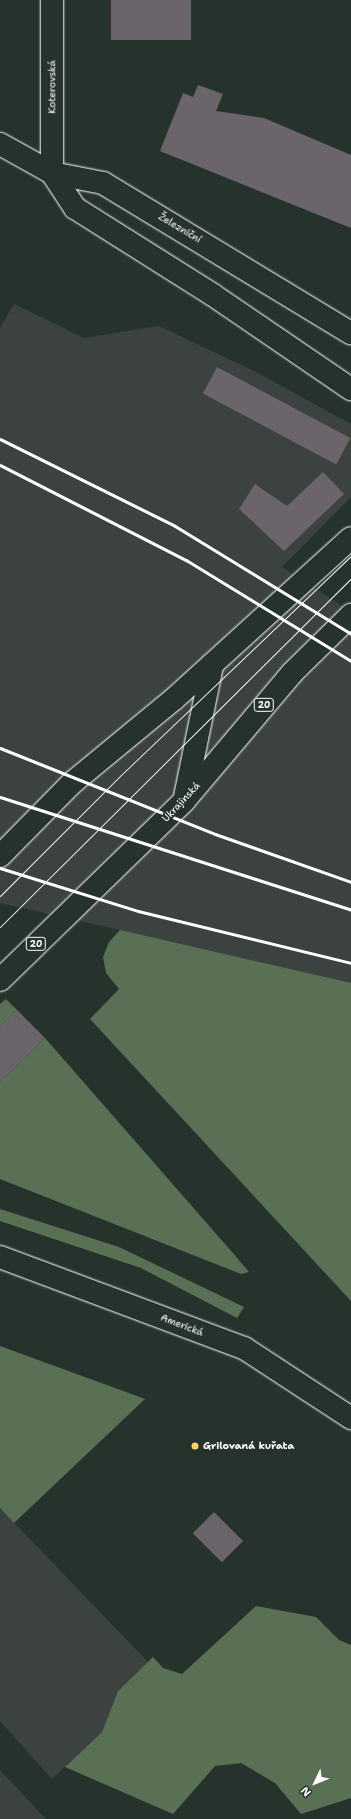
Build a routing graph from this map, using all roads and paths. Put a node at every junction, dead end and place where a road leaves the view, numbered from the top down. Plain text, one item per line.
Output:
1 (52, 0) edge
2 (0, 144) edge
3 (52, 173) junction
4 (348, 327) edge
5 (351, 389) edge
6 (351, 538) edge
7 (351, 615) edge
8 (212, 666) junction
9 (184, 801) junction
10 (0, 856) edge
11 (0, 980) edge
12 (0, 1257) edge
13 (351, 1418) edge

1 - 3 main road, Koterovská
2 - 3 main road, Železniční
3 - 4 main road, Železniční
3 - 5 main road
6 - 8 main road
7 - 9 main road, Ukrajinská / 20
8 - 9 main road
8 - 10 main road
9 - 11 main road, Ukrajinská / 20
12 - 13 main road, Americká

